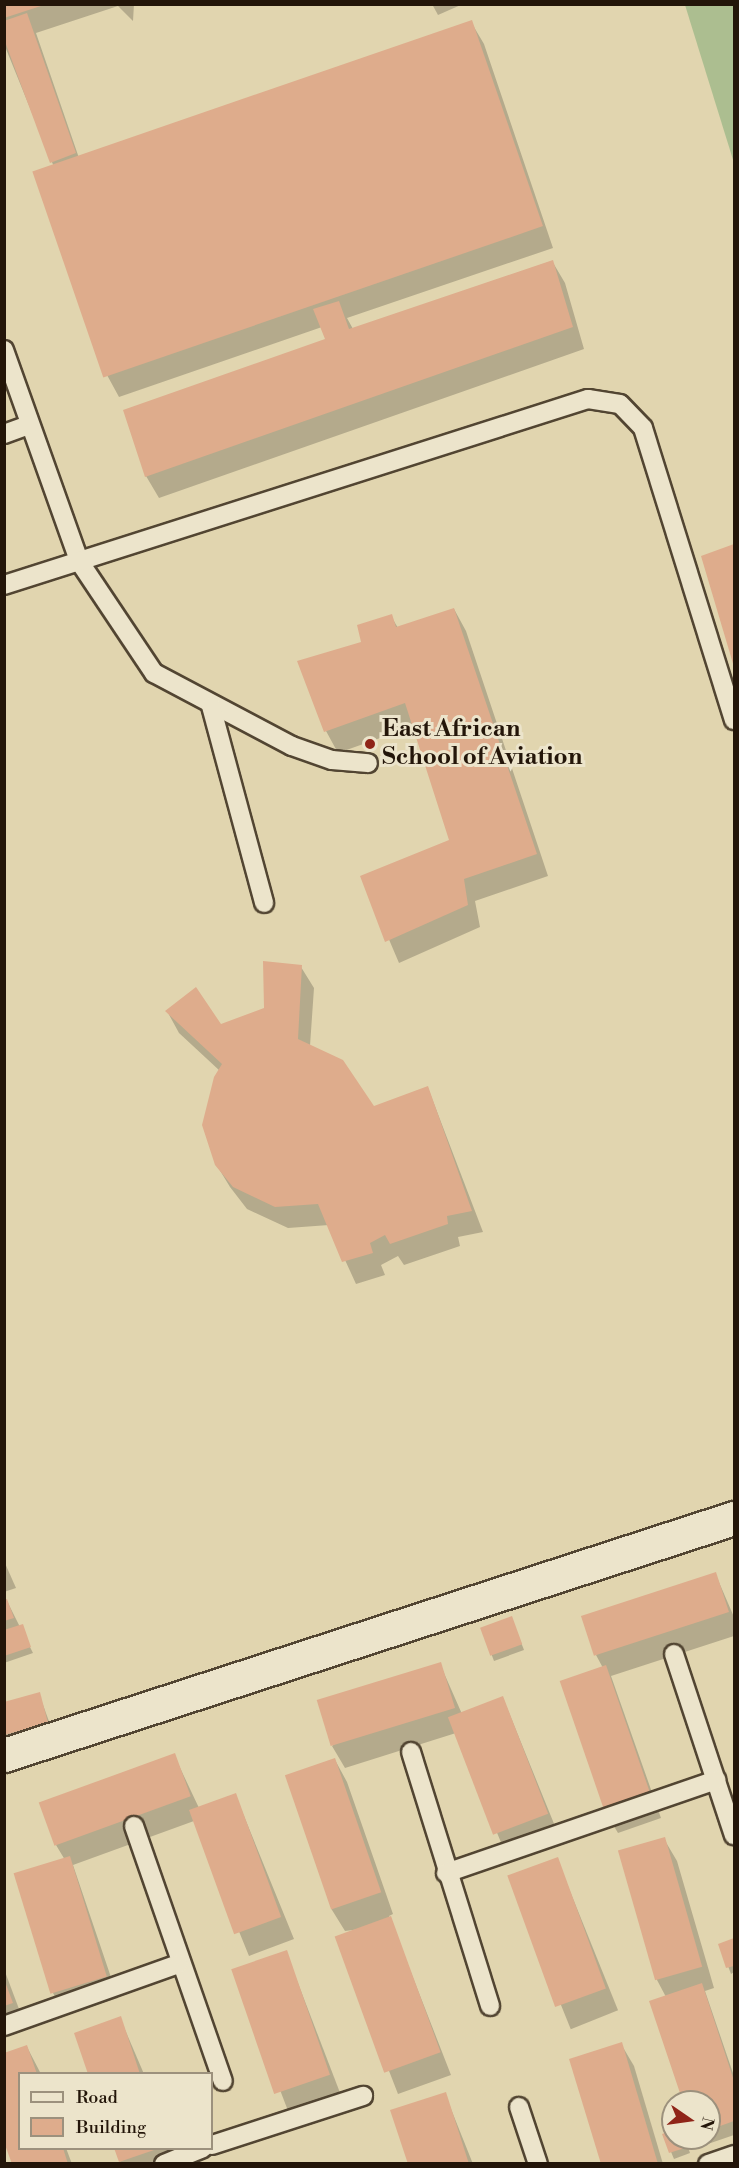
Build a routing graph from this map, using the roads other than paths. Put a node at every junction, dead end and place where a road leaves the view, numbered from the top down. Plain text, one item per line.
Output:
1 (4, 350) edge
2 (29, 425) junction
3 (4, 434) edge
4 (79, 561) junction
5 (4, 585) edge
6 (211, 706) junction
7 (735, 720) edge
8 (368, 763) dead end
9 (264, 903) dead end
10 (735, 1518) edge
11 (674, 1654) dead end
12 (411, 1752) dead end
13 (4, 1755) edge
14 (716, 1780) junction
15 (134, 1826) dead end
16 (735, 1835) edge
17 (446, 1873) junction
18 (178, 1964) junction
19 (490, 2006) dead end
20 (4, 2025) edge
21 (223, 2081) dead end
22 (363, 2096) dead end
23 (519, 2108) dead end
24 (213, 2145) edge
25 (198, 2150) edge
26 (735, 2155) edge
27 (164, 2163) edge
28 (538, 2163) edge
29 (708, 2163) edge

1 - 2 lane
2 - 3 lane
2 - 4 lane
4 - 5 lane
4 - 6 lane
4 - 7 lane
6 - 8 lane
6 - 9 lane
10 - 13 street
11 - 14 lane
12 - 17 lane
14 - 16 lane
14 - 17 lane
15 - 18 lane
17 - 19 lane
18 - 20 lane
18 - 21 lane
22 - 24 lane
23 - 28 lane
25 - 27 lane
26 - 29 lane

